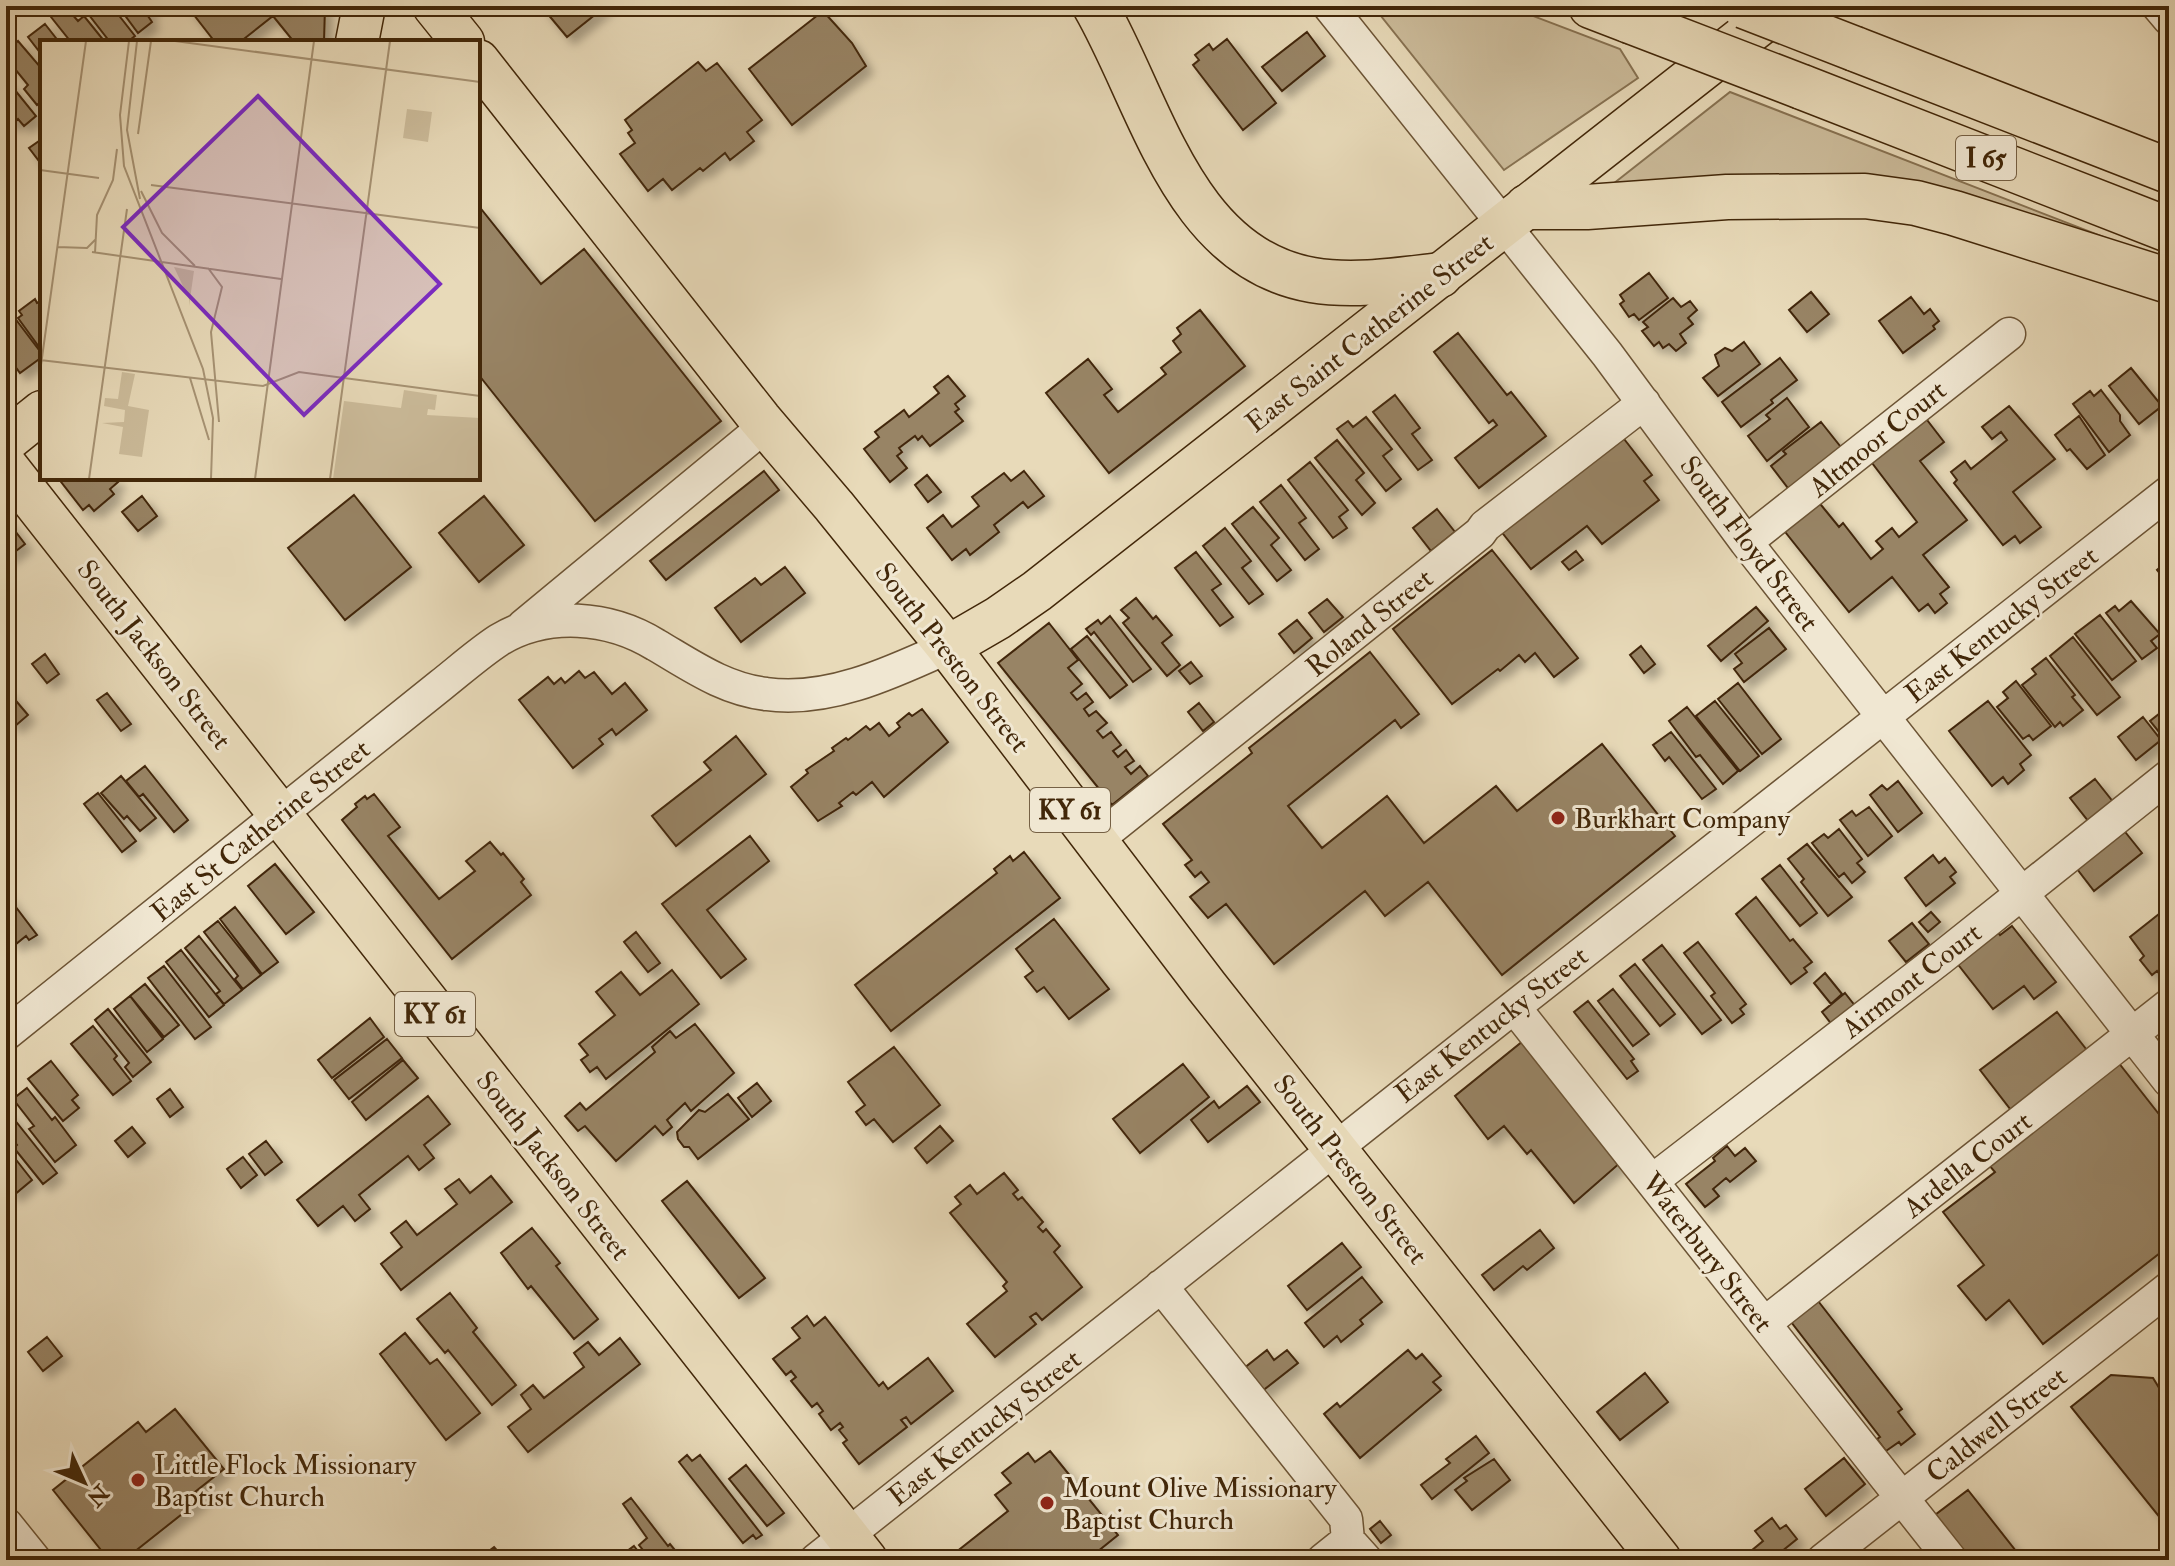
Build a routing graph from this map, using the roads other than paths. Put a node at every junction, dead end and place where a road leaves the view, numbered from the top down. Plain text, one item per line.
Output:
1 (364, 6) edge
2 (434, 6) edge
3 (1095, 6) edge
4 (1329, 6) edge
5 (1744, 6) edge
6 (1783, 6) edge
7 (2158, 6) edge
8 (1610, 13) edge
9 (2169, 19) edge
10 (357, 40) edge
11 (461, 40) edge
12 (480, 64) edge
13 (2169, 171) edge
14 (1516, 216) junction
15 (2169, 230) edge
16 (1440, 275) junction
17 (2169, 281) edge
18 (2009, 334) dead end
19 (1644, 403) junction
20 (40, 414) edge
21 (765, 426) junction
22 (6, 441) edge
23 (6, 466) edge
24 (2169, 492) edge
25 (1746, 542) junction
26 (517, 630) junction
27 (948, 647) junction
28 (1884, 716) junction
29 (2169, 776) edge
30 (280, 815) junction
31 (1094, 842) junction
32 (2021, 891) junction
33 (2169, 1005) edge
34 (1514, 1007) junction
35 (6, 1034) edge
36 (2132, 1034) junction
37 (2169, 1081) edge
38 (1335, 1148) junction
39 (1652, 1181) junction
40 (1161, 1286) junction
41 (2169, 1288) edge
42 (1765, 1323) junction
43 (1901, 1498) junction
44 (6, 1524) edge
45 (1357, 1550) edge
46 (843, 1552) edge
47 (35, 1560) edge
48 (1323, 1560) edge
49 (1660, 1560) edge
50 (1823, 1560) edge
51 (1951, 1560) edge

1 - 10 main road
2 - 11 main road
3 - 16 highway
4 - 14 street, South Floyd Street
5 - 13 highway, I 65, bridge
6 - 14 main road, East Saint Catherine Street
7 - 9 street
8 - 15 highway, I 65, bridge
12 - 21 main road, South Preston Street / KY 61
14 - 16 main road, East Saint Catherine Street
14 - 17 highway
14 - 19 street, South Floyd Street
16 - 27 main road, East Saint Catherine Street
18 - 25 street, Altmoor Court
19 - 25 street, South Floyd Street
19 - 31 street, Roland Street
20 - 22 main road
21 - 26 street, East St Catherine Street
21 - 27 main road, South Preston Street / KY 61
23 - 30 main road, South Jackson Street / KY 61
24 - 28 street, East Kentucky Street
25 - 28 street, South Floyd Street
26 - 27 street, East St Catherine Street
26 - 30 street, East St Catherine Street
27 - 31 main road, South Preston Street / KY 61
28 - 32 street, South Floyd Street
28 - 34 street, East Kentucky Street
29 - 32 street, Airmont Court
30 - 35 street, East St Catherine Street
30 - 46 main road, South Jackson Street / KY 61
31 - 38 main road, South Preston Street / KY 61
32 - 36 street, South Floyd Street
32 - 39 street, Airmont Court
33 - 36 street, Ardella Court
34 - 38 street, East Kentucky Street
34 - 39 street, Waterbury Street
36 - 37 street, South Floyd Street
36 - 42 street, Ardella Court
38 - 40 street, East Kentucky Street
38 - 49 main road, South Preston Street / KY 61
39 - 42 street, Waterbury Street
40 - 45 street
40 - 46 street, East Kentucky Street
41 - 43 street, Caldwell Street
42 - 43 street, Waterbury Street
43 - 50 street, Caldwell Street
43 - 51 street, Waterbury Street
44 - 47 street
45 - 48 street

